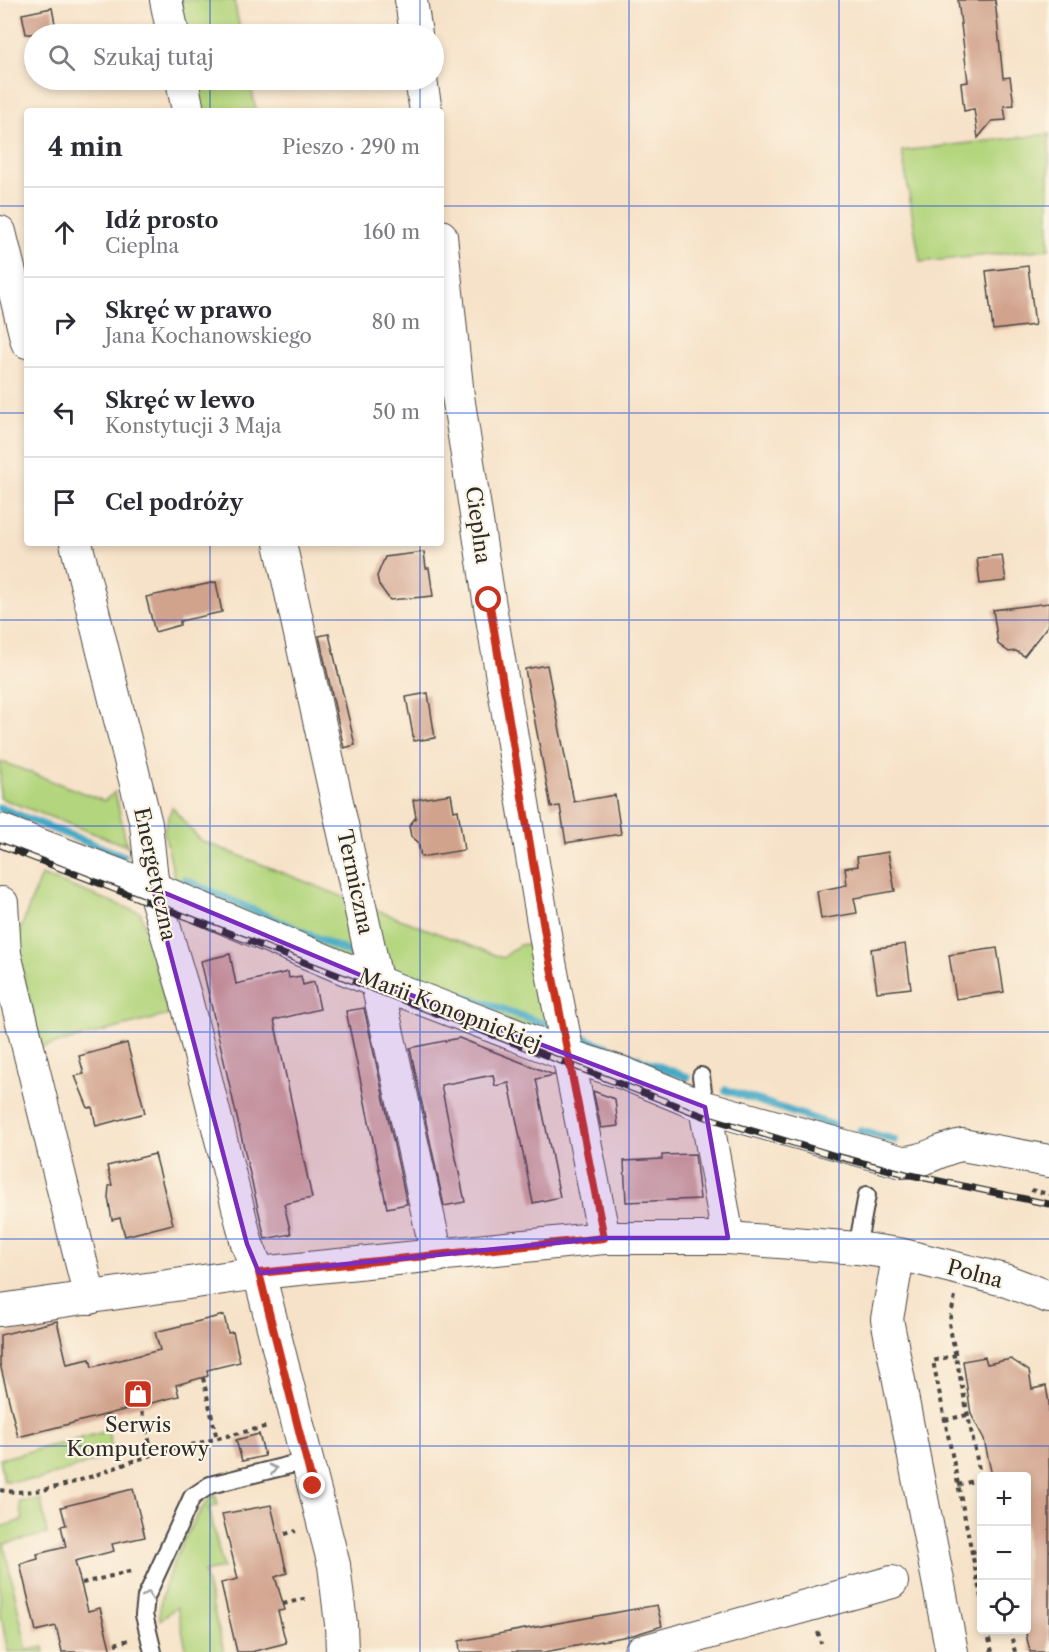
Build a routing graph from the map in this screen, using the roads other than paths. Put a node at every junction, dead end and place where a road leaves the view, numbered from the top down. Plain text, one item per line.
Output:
1 (166, 0) edge
2 (411, 0) edge
3 (171, 24) edge
4 (415, 24) edge
5 (184, 90) edge
6 (423, 90) edge
7 (187, 108) edge
8 (426, 108) edge
9 (0, 232) edge
10 (444, 263) edge
11 (24, 330) edge
12 (77, 546) edge
13 (281, 546) edge
14 (0, 830) edge
15 (153, 888) junction
16 (2, 903) dead end
17 (377, 982) junction
18 (570, 1056) junction
19 (701, 1076) dead end
20 (705, 1107) junction
21 (1049, 1161) edge
22 (867, 1195) dead end
23 (604, 1238) junction
24 (728, 1238) junction
25 (857, 1248) junction
26 (437, 1256) junction
27 (897, 1262) junction
28 (259, 1273) junction
29 (90, 1298) junction
30 (1049, 1298) edge
31 (0, 1310) edge
32 (306, 1461) junction
33 (892, 1582) dead end
34 (153, 1652) edge
35 (342, 1652) edge
36 (640, 1652) edge
37 (952, 1652) edge

1 - 3 street
2 - 4 street
5 - 7 street
6 - 8 street
9 - 11 street
10 - 18 street, Cieplna
12 - 15 street, Energetyczna
13 - 17 street, Termiczna
14 - 15 street, Marii Konopnickiej
15 - 17 street, Marii Konopnickiej
15 - 28 street, Energetyczna
16 - 29 street
17 - 18 street, Marii Konopnickiej
17 - 26 street, Termiczna
18 - 20 street, Marii Konopnickiej
18 - 23 street, Cieplna
19 - 20 lane
20 - 21 street, Marii Konopnickiej
20 - 24 street
22 - 25 lane
23 - 24 street, Polna
23 - 26 street, Polna
24 - 25 street, Polna
25 - 27 street, Polna
26 - 28 street, Polna
27 - 30 street, Polna
27 - 37 street
28 - 29 street, Polna
28 - 32 street, Energetyczna
29 - 31 street, Polna
34 -> 32 lane
32 - 35 street, Energetyczna
33 - 36 street

